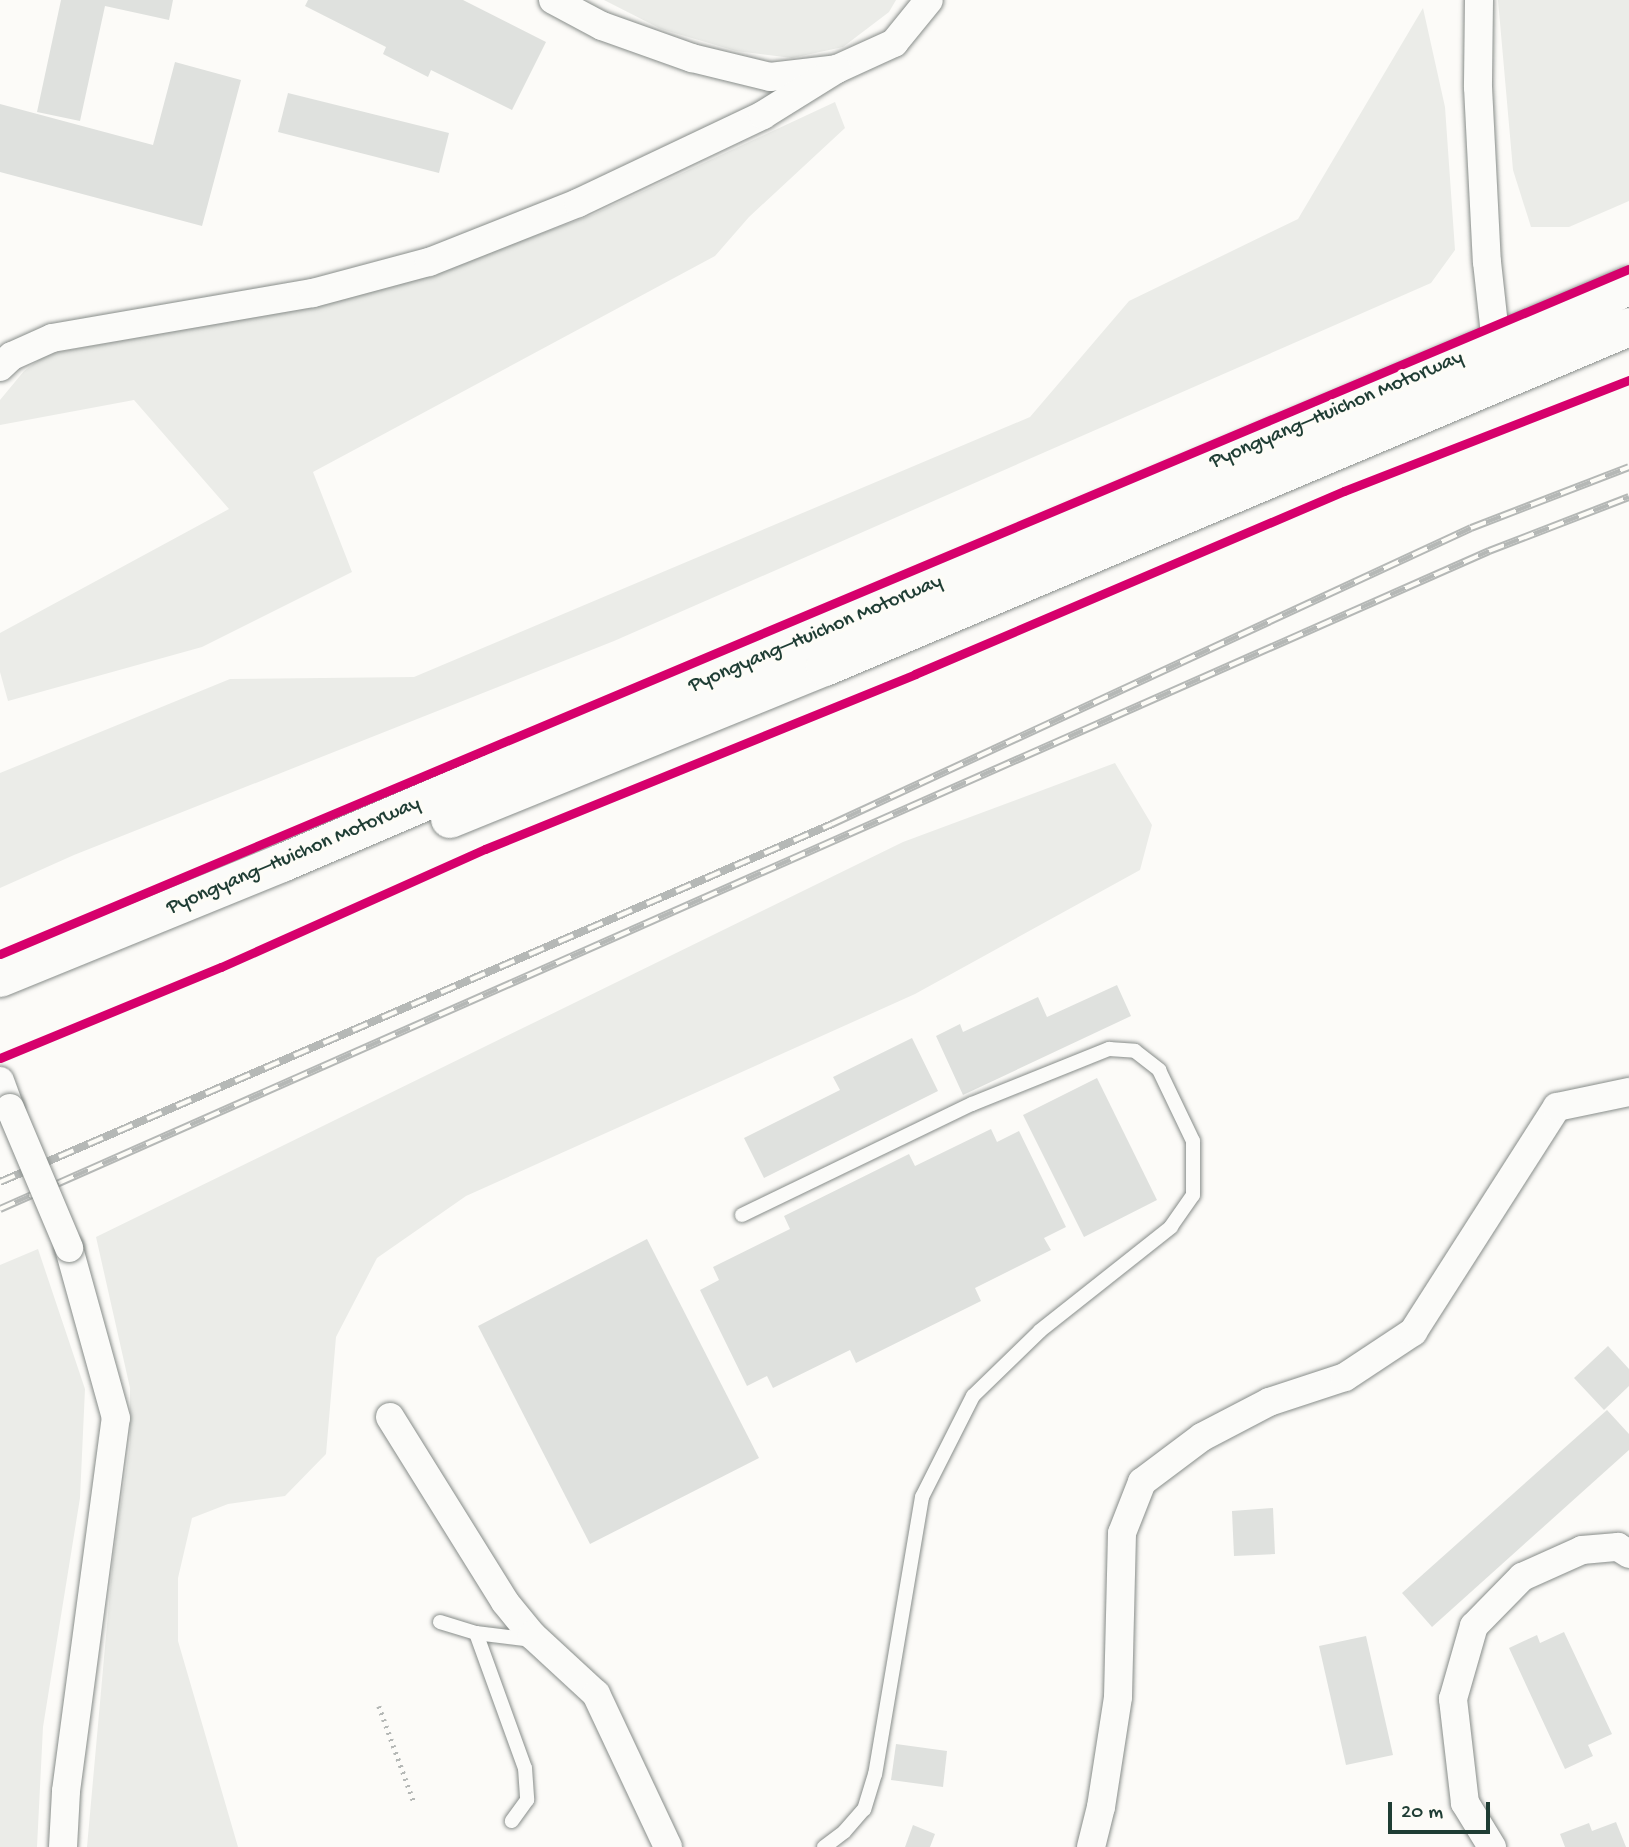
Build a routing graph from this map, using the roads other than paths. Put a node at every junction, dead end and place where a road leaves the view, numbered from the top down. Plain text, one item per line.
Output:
1 (553, 0) edge
2 (929, 0) edge
3 (1479, 0) edge
4 (837, 69) junction
5 (1629, 286) edge
6 (1629, 327) edge
7 (1496, 343) junction
8 (0, 367) edge
9 (0, 978) edge
10 (0, 999) edge
11 (0, 1081) edge
12 (1629, 1092) edge
13 (742, 1215) dead end
14 (390, 1417) dead end
15 (1629, 1554) edge
16 (440, 1622) dead end
17 (476, 1633) junction
18 (537, 1640) junction
19 (512, 1821) dead end
20 (63, 1847) edge
21 (668, 1847) edge
22 (824, 1847) edge
23 (1091, 1847) edge
24 (1492, 1847) edge

1 - 4 street
2 - 4 street
3 - 7 street
4 - 8 street
5 - 7 highway, Pyongyang–Huichon Motorway
6 - 10 highway, Pyongyang–Huichon Motorway
7 - 9 highway, Pyongyang–Huichon Motorway
11 - 20 street, bridge
12 - 23 street
13 - 22 lane
14 - 18 street
15 - 24 street
16 - 17 lane
17 - 18 lane
17 - 19 lane
18 - 21 street

